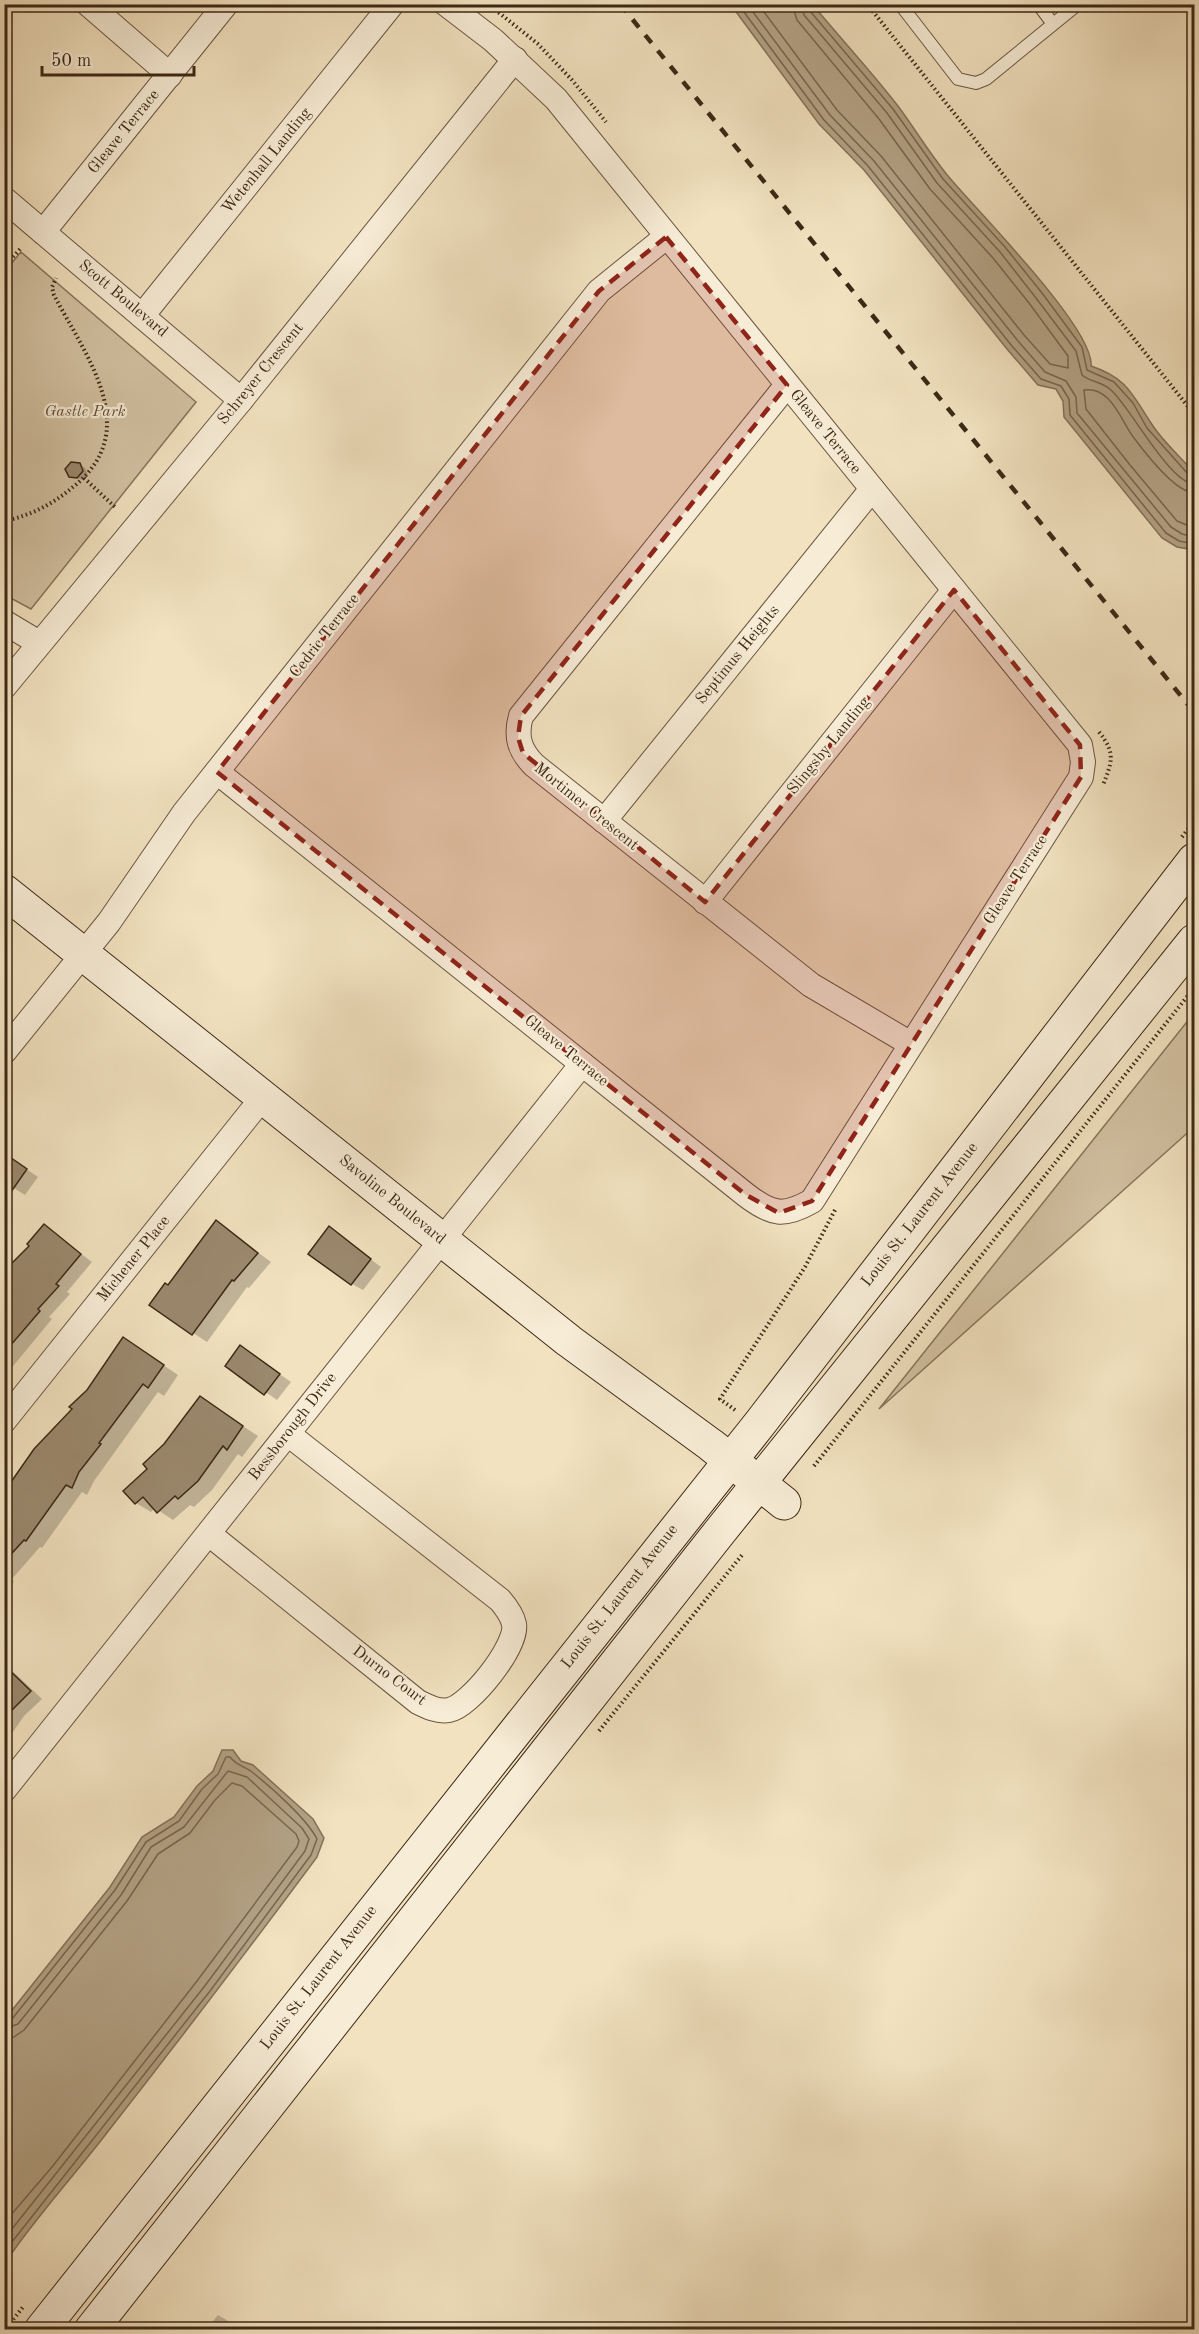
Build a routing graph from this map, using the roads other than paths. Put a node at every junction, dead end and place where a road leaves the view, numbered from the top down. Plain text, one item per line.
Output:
1 (88, 4) edge
2 (226, 4) edge
3 (392, 4) edge
4 (446, 4) edge
5 (900, 4) edge
6 (1038, 4) edge
7 (1078, 4) edge
8 (1053, 24) junction
9 (515, 59) junction
10 (170, 75) junction
11 (4, 199) edge
12 (43, 232) junction
13 (666, 237) junction
14 (142, 316) junction
15 (787, 385) junction
16 (240, 400) junction
17 (872, 489) junction
18 (954, 590) junction
19 (4, 622) edge
20 (39, 643) junction
21 (4, 687) edge
22 (217, 772) junction
23 (604, 821) junction
24 (1194, 860) edge
25 (4, 891) edge
26 (705, 902) junction
27 (1194, 941) edge
28 (83, 953) junction
29 (910, 1044) junction
30 (4, 1052) edge
31 (582, 1064) junction
32 (263, 1097) junction
33 (441, 1240) junction
34 (4, 1420) edge
35 (288, 1434) junction
36 (730, 1460) junction
37 (772, 1493) junction
38 (208, 1534) junction
39 (4, 1790) edge
40 (41, 2330) edge
41 (91, 2330) edge

1 - 10 street
2 - 10 street, Gleave Terrace
3 - 14 street, Wetenhall Landing
4 - 9 street, Gleave Terrace
5 - 8 lane
6 - 8 lane
7 - 8 lane
9 - 13 street, Gleave Terrace
9 - 16 street, Schreyer Crescent
10 - 12 street, Gleave Terrace
11 - 12 street, Scott Boulevard
12 - 14 street, Scott Boulevard
13 - 15 street, Gleave Terrace
13 - 22 street, Cedric Terrace
14 - 16 street, Scott Boulevard
15 - 17 street, Gleave Terrace
15 - 23 street, Mortimer Crescent
16 - 20 street, Schreyer Crescent
17 - 18 street, Gleave Terrace
17 - 23 street, Septimus Heights
18 - 26 street, Slingsby Landing
18 - 29 street, Gleave Terrace
19 - 20 street
20 - 21 street, Schreyer Crescent
22 - 28 street, Cedric Terrace
22 - 31 street, Gleave Terrace
23 - 26 street, Mortimer Crescent
24 - 36 main road, Louis St. Laurent Avenue
25 - 28 main road, Savoline Boulevard
26 - 29 street, Mortimer Crescent
27 - 37 main road
28 - 30 street, Cedric Terrace
28 - 32 main road, Savoline Boulevard
29 - 31 street, Gleave Terrace
31 - 33 street, Bessborough Drive
32 - 33 main road, Savoline Boulevard
32 - 34 street, Michener Place
33 - 35 street, Bessborough Drive
33 - 36 main road, Savoline Boulevard
35 - 38 street, Bessborough Drive
35 - 38 street, Durno Court
36 - 37 main road, Savoline Boulevard
36 - 40 main road, Louis St. Laurent Avenue
37 - 41 main road
38 - 39 street, Bessborough Drive

